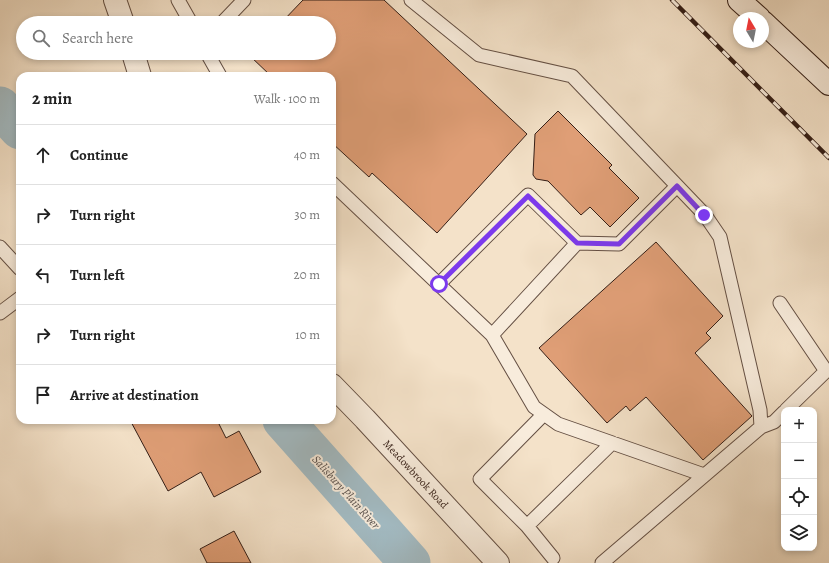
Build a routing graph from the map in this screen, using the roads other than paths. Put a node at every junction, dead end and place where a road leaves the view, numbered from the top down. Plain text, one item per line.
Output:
1 (115, 0) edge
2 (178, 0) edge
3 (244, 0) edge
4 (411, 0) edge
5 (739, 0) edge
6 (752, 12) edge
7 (121, 16) edge
8 (187, 16) edge
9 (229, 16) edge
10 (769, 28) edge
11 (134, 60) edge
12 (211, 60) edge
13 (139, 72) edge
14 (218, 72) edge
15 (829, 84) edge
16 (677, 186) junction
17 (336, 187) edge
18 (577, 243) junction
19 (0, 247) edge
20 (16, 265) edge
21 (439, 284) junction
22 (16, 301) edge
23 (780, 303) dead end
24 (0, 313) edge
25 (492, 335) junction
26 (336, 389) edge
27 (789, 407) edge
28 (544, 414) junction
29 (781, 415) edge
30 (761, 427) junction
31 (612, 443) junction
32 (704, 475) junction
33 (527, 526) junction
34 (553, 561) edge
35 (498, 563) edge
36 (602, 563) edge

1 - 7 street
2 - 8 lane
3 - 9 lane
4 - 16 lane
5 - 6 street
10 - 15 street
11 - 13 street
12 - 14 lane
16 - 18 lane
16 - 30 lane
17 - 21 lane
18 - 21 lane
18 - 25 lane
19 - 20 lane
21 - 25 lane
22 - 24 lane
23 - 27 lane
25 - 28 lane
26 - 35 street, Meadowbrook Road
28 - 31 lane
28 - 33 lane
29 - 30 lane
30 - 32 lane
31 - 32 lane
31 - 33 lane
32 - 36 lane
33 - 34 lane

